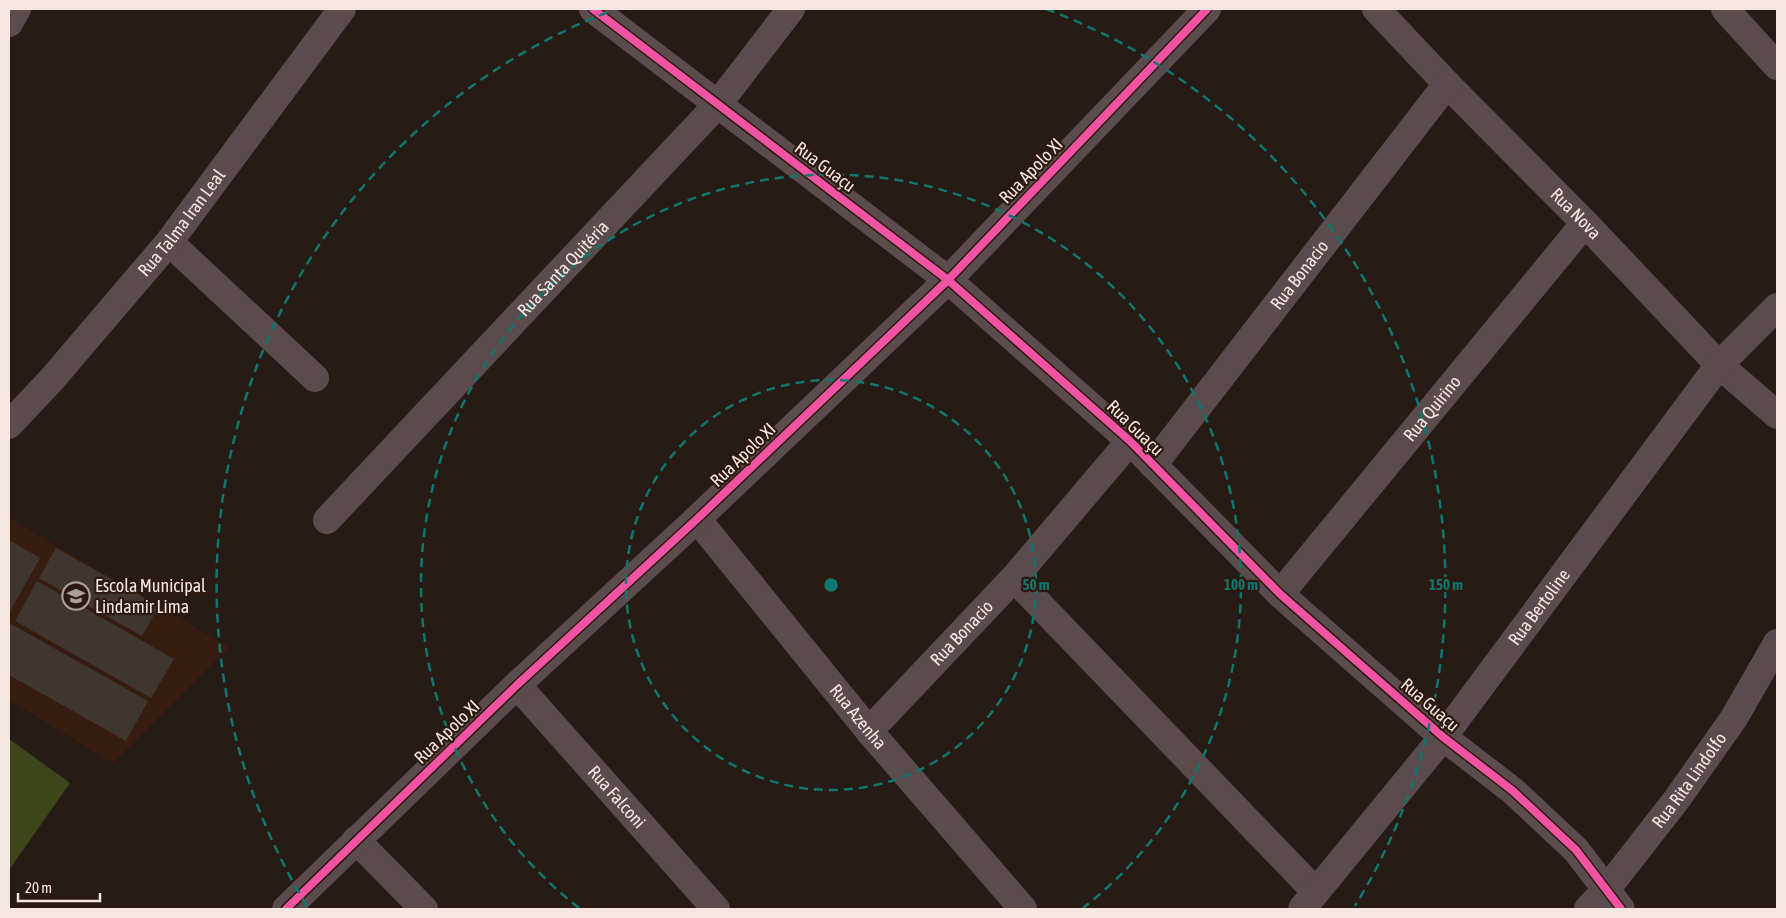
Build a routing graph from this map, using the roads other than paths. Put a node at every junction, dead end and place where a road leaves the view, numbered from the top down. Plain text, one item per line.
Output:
1 (17, 9) edge
2 (342, 9) edge
3 (593, 9) edge
4 (791, 9) edge
5 (1207, 9) edge
6 (1376, 9) edge
7 (1725, 9) edge
8 (9, 23) edge
9 (1777, 66) edge
10 (1447, 84) junction
11 (718, 104) junction
12 (1585, 223) junction
13 (169, 242) junction
14 (948, 280) junction
15 (1777, 307) edge
16 (1719, 366) junction
17 (315, 378) dead end
18 (1777, 415) edge
19 (9, 425) edge
20 (1130, 441) junction
21 (1153, 465) junction
22 (697, 519) junction
23 (327, 520) dead end
24 (1014, 578) junction
25 (1280, 594) junction
26 (1777, 643) edge
27 (517, 684) junction
28 (869, 731) junction
29 (1443, 737) junction
30 (356, 840) junction
31 (1309, 901) edge
32 (1605, 903) edge
33 (286, 909) edge
34 (424, 909) edge
35 (716, 909) edge
36 (1023, 909) edge

1 - 8 street
2 - 13 street, Rua Talma Iran Leal
3 - 11 street, Rua Guaçu
4 - 11 street, Rua Santa Quitéria
5 - 14 street, Rua Apolo XI
6 - 10 street, Rua Nova
7 - 9 street
10 - 12 street, Rua Nova
10 - 21 street, Rua Bonacio
11 - 14 street, Rua Guaçu
11 - 23 street, Rua Santa Quitéria
12 - 16 street, Rua Nova
12 - 25 street, Rua Quirino
13 - 17 street
13 - 19 street, Rua Talma Iran Leal
14 - 20 street, Rua Guaçu
14 - 22 street, Rua Apolo XI
15 - 16 street, Rua Bertoline
16 - 18 street, Rua Nova
16 - 29 street, Rua Bertoline
20 - 21 street, Rua Guaçu
20 - 24 street, Rua Bonacio
21 - 25 street, Rua Guaçu
22 - 27 street, Rua Apolo XI
22 - 28 street, Rua Azenha
24 - 28 street, Rua Bonacio
24 - 31 street
25 - 29 street, Rua Guaçu
26 - 32 street, Rua Rita Lindolfo
27 - 30 street, Rua Apolo XI
27 - 35 street, Rua Falconi
28 - 36 street, Rua Azenha
29 - 31 street, Rua Bertoline
29 - 32 street, Rua Guaçu
30 - 33 street, Rua Apolo XI
30 - 34 street

